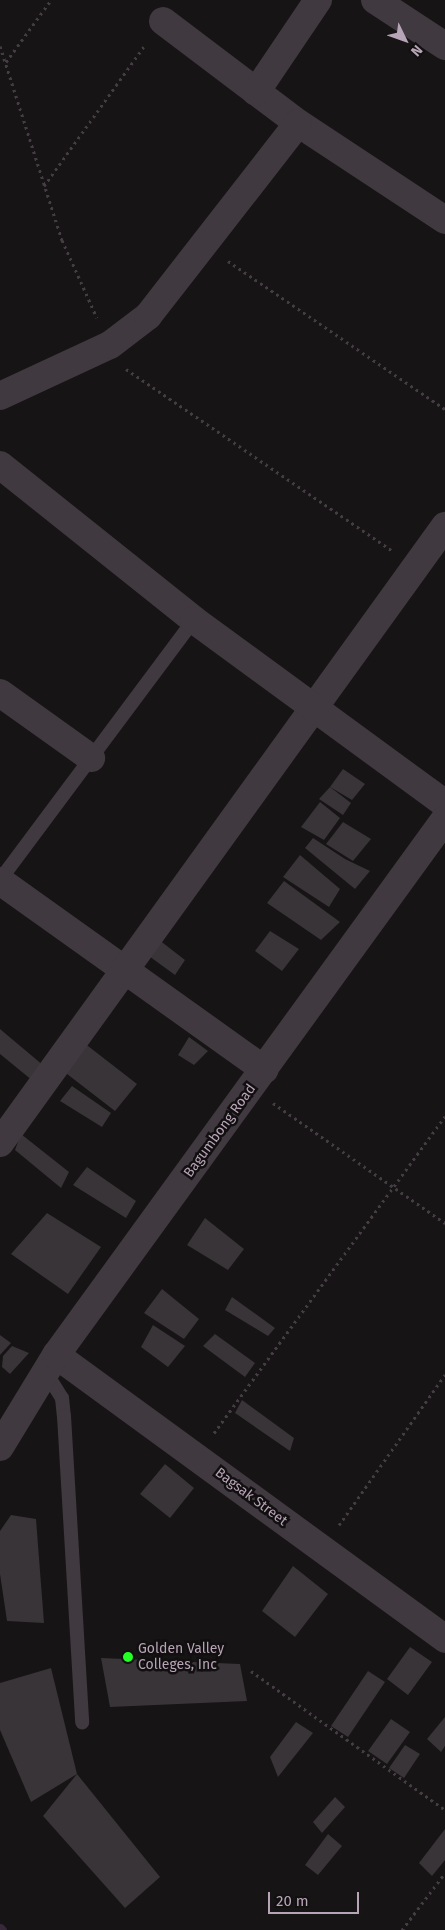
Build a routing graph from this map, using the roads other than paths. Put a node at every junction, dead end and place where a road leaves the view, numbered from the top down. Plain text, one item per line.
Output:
1 (318, 0) edge
2 (375, 0) edge
3 (163, 21) road end
4 (445, 46) edge
5 (256, 92) junction
6 (298, 123) junction
7 (445, 220) edge
8 (0, 396) edge
9 (0, 464) edge
10 (445, 526) edge
11 (194, 620) junction
12 (0, 693) edge
13 (315, 707) junction
14 (91, 758) junction
15 (445, 804) edge
16 (445, 819) edge
17 (0, 881) edge
18 (122, 970) junction
19 (258, 1079) junction
20 (0, 1143) edge
21 (50, 1363) junction
22 (0, 1447) edge
23 (445, 1639) edge
24 (82, 1722) dead end

1 - 5 street
2 - 4 street
3 - 5 street
5 - 6 street
6 - 7 street
6 - 8 street
9 - 11 street
10 - 13 street
11 - 13 street
11 - 14 lane
12 - 14 street
13 - 15 street
13 - 18 street
14 - 17 lane
16 - 19 street, Bagumbong Road
17 - 18 street
18 - 19 street
18 - 20 street
19 - 21 street, Bagumbong Road
21 - 22 street, Bagumbong Road
21 - 23 street, Bagsak Street
21 - 24 lane

